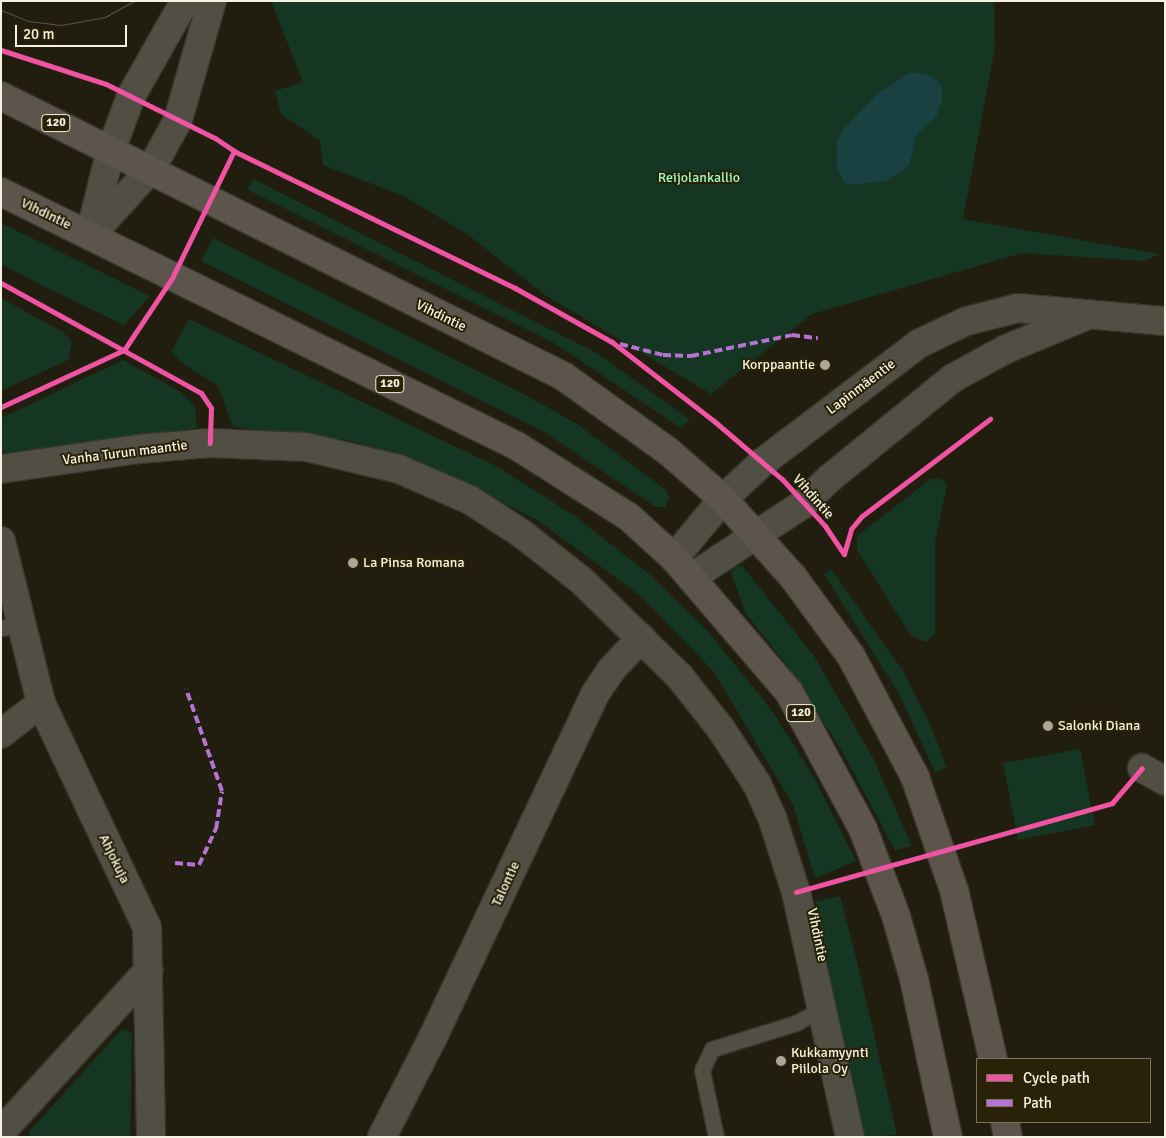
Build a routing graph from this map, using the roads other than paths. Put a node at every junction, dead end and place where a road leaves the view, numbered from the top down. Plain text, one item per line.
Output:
1 (185, 1) edge
2 (212, 1) edge
3 (1, 96) edge
4 (111, 150) junction
5 (151, 169) junction
6 (1, 192) edge
7 (90, 236) junction
8 (1095, 312) junction
9 (1165, 321) edge
10 (1, 469) edge
11 (722, 499) junction
12 (757, 535) junction
13 (1, 541) edge
14 (683, 568) junction
15 (11, 627) edge
16 (641, 638) junction
17 (41, 704) junction
18 (1, 734) edge
19 (149, 970) junction
20 (822, 1009) junction
21 (993, 1058) edge
22 (1005, 1123) edge
23 (1, 1132) edge
24 (151, 1137) edge
25 (382, 1137) edge
26 (716, 1137) edge
27 (850, 1137) edge
28 (948, 1137) edge
29 (1008, 1137) edge

1 - 4 street
2 - 5 street
3 - 4 main road, Vihdintie / 120
4 - 5 main road, Vihdintie / 120
4 - 7 street
5 - 7 street
5 - 11 main road, Vihdintie / 120
6 - 7 main road, Vihdintie / 120
7 - 14 main road, Vihdintie / 120
8 - 9 street, Lapinmäentie
8 - 11 street, Lapinmäentie
8 - 12 street, Lapinmäentie
10 - 16 street, Vanha Turun maantie
11 - 12 main road, Vihdintie / 120
11 - 14 street, Lapinmäentie
12 - 14 street, Lapinmäentie
12 - 21 main road, Vihdintie / 120
13 - 15 street, Ahjokuja
14 - 28 main road, Vihdintie / 120
15 - 17 street, Ahjokuja
16 - 20 street, Vihdintie
16 - 25 street, Talontie
17 - 18 street
17 - 19 street, Ahjokuja
19 - 23 street
19 - 24 street, Ahjokuja
20 - 26 lane
20 - 27 street, Vihdintie
22 - 29 main road

